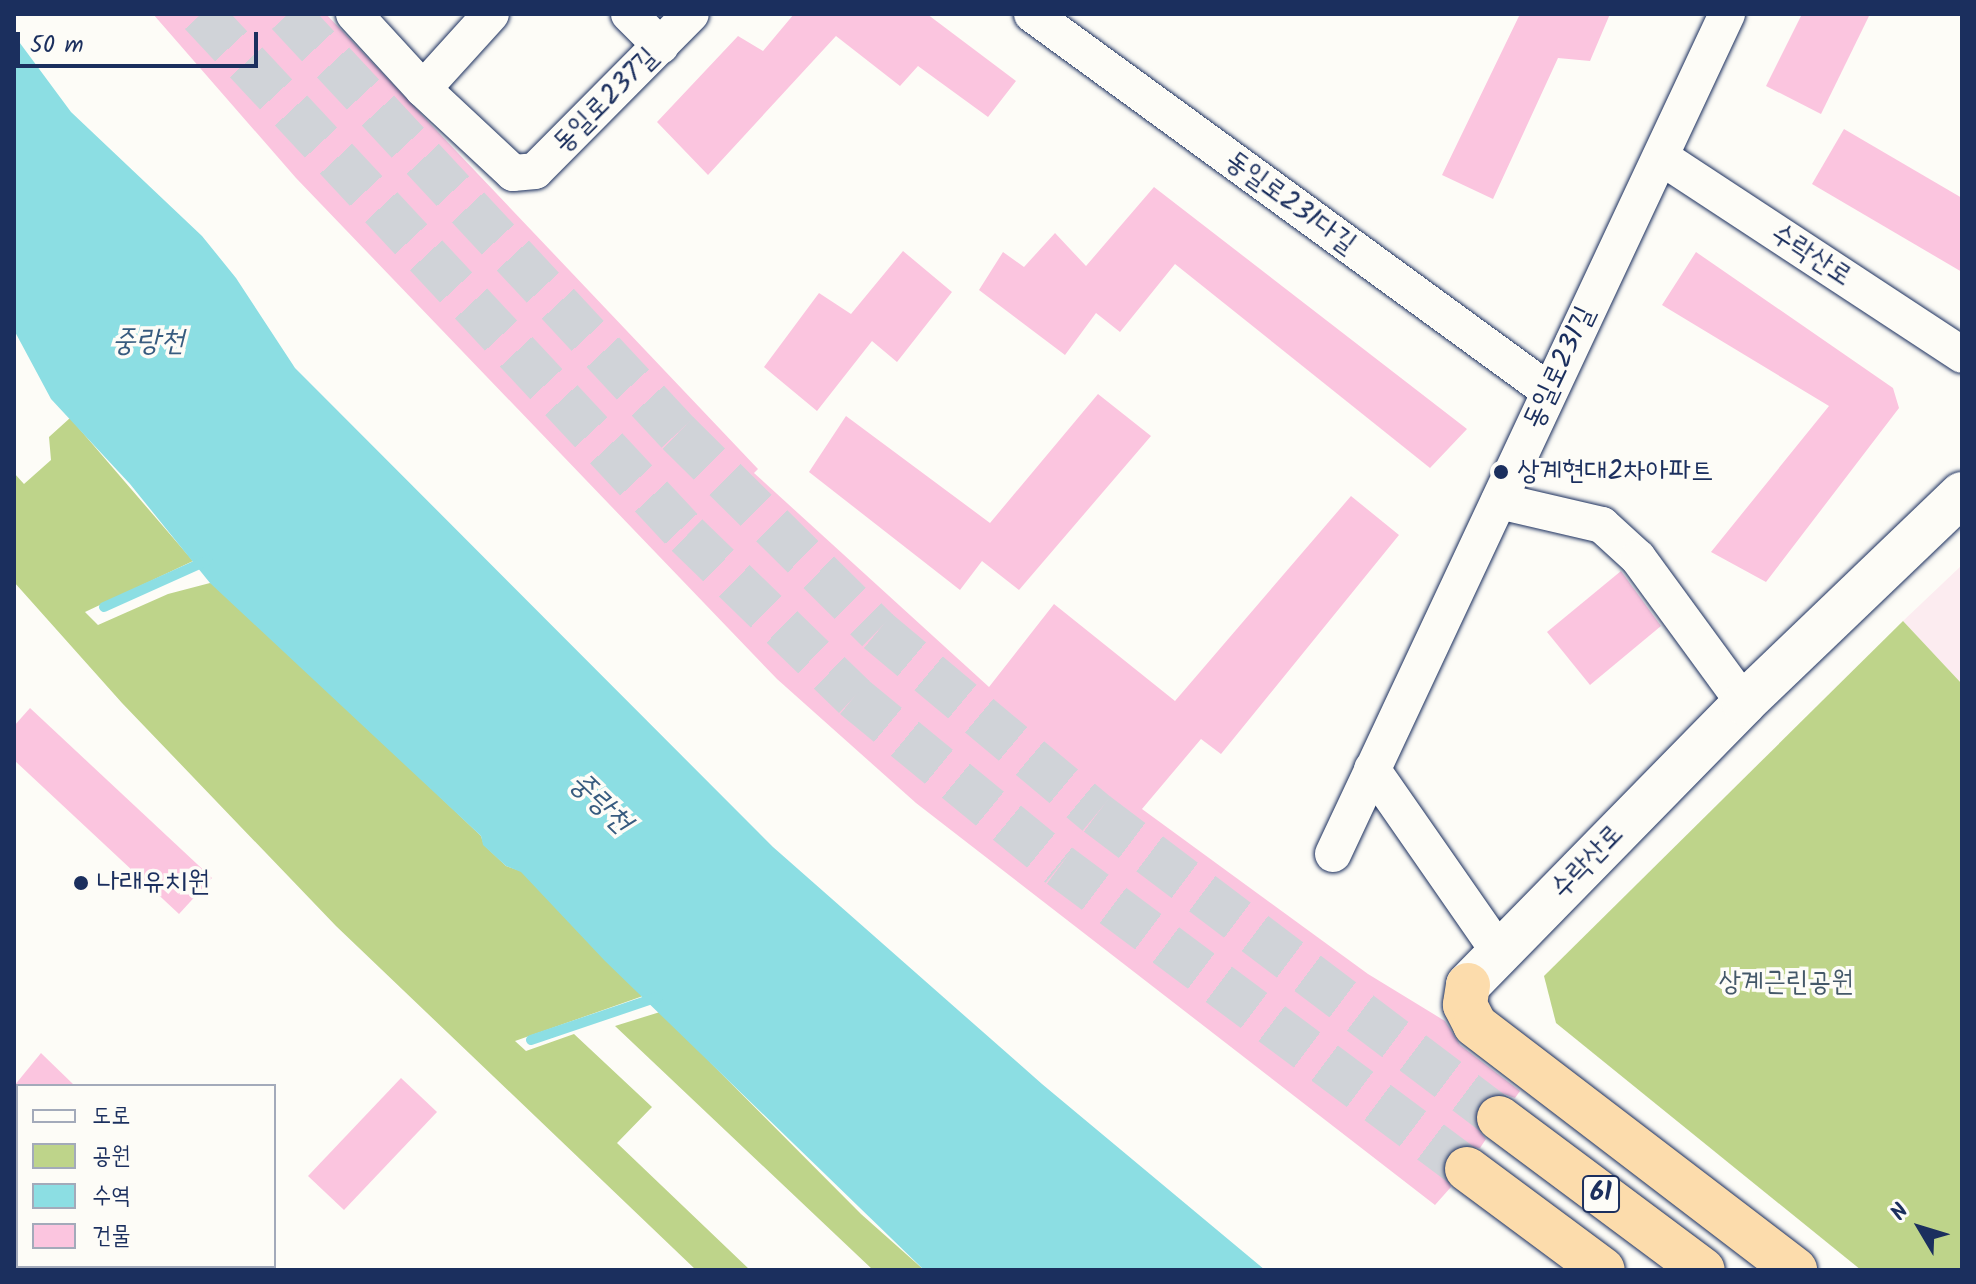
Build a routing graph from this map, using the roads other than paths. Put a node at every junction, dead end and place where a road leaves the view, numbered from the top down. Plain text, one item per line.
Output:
1 (354, 14) edge
2 (491, 14) edge
3 (629, 14) edge
4 (691, 14) edge
5 (1032, 14) edge
6 (1727, 14) edge
7 (661, 46) junction
8 (423, 89) junction
9 (1661, 157) junction
10 (1962, 355) edge
11 (1549, 391) junction
12 (1962, 494) edge
13 (1499, 501) junction
14 (1744, 703) junction
15 (1372, 769) junction
16 (1333, 854) dead end
17 (1499, 952) junction
18 (1468, 985) joint
19 (1499, 1118) tunnel mouth
20 (1467, 1169) tunnel mouth
21 (1603, 1270) edge
22 (1703, 1270) edge
23 (1795, 1270) edge

1 - 8 street
2 - 8 street
3 - 7 street
4 - 7 street, 동일로237길
5 - 11 street, 동일로231다길
6 - 9 street, 동일로231길
7 - 8 street, 동일로237길
9 - 10 street, 수락산로
9 - 11 street, 동일로231길
11 - 13 street, 동일로231길
12 - 14 street, 수락산로
13 - 14 street
13 - 15 street, 동일로231길
14 - 17 street, 수락산로
15 - 16 street, 동일로231길
15 - 17 street
17 - 18 street, 수락산로
18 - 23 highway
19 - 22 highway, 61
20 - 21 highway, 61

